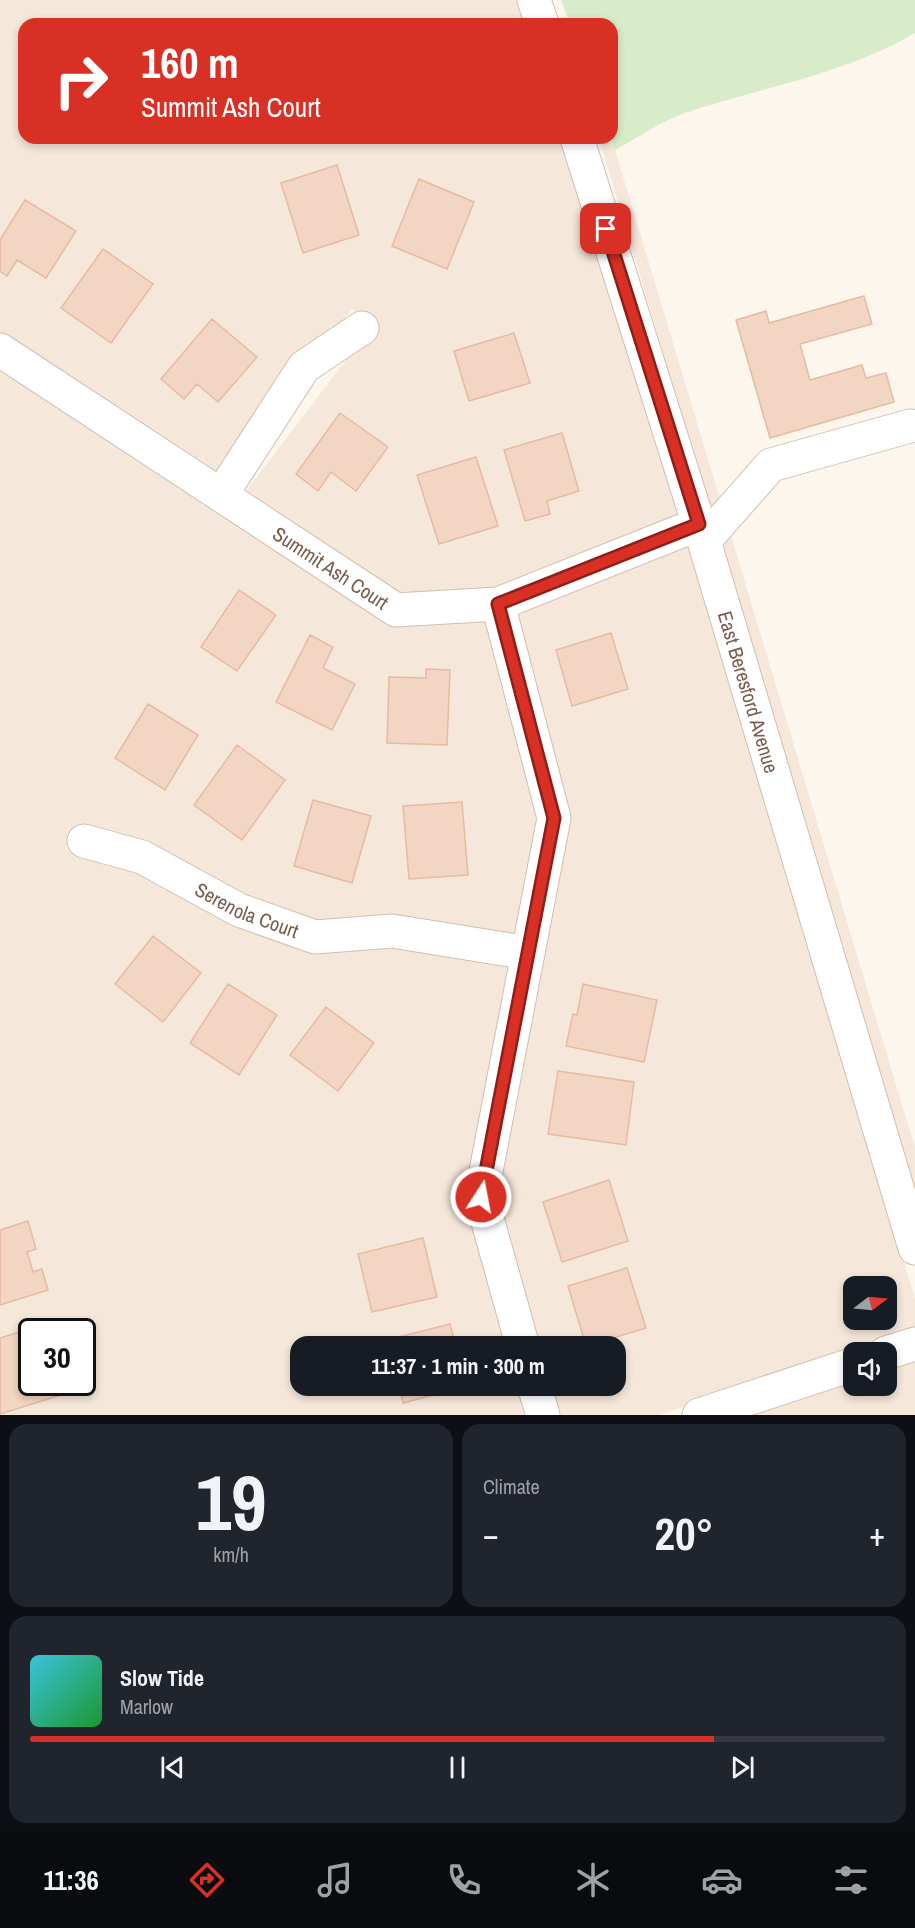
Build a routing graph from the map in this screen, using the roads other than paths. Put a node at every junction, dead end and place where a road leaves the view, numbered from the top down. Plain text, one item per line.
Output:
1 (534, 0) edge
2 (540, 18) edge
3 (580, 144) edge
4 (362, 328) dead end
5 (0, 350) edge
6 (910, 426) dead end
7 (221, 495) junction
8 (702, 532) junction
9 (498, 604) junction
10 (84, 841) dead end
11 (528, 953) junction
12 (915, 1248) edge
13 (520, 1336) edge
14 (915, 1344) edge
15 (897, 1350) edge
16 (843, 1368) edge
17 (537, 1396) edge
18 (543, 1415) edge
19 (699, 1415) edge

1 - 2 street
3 - 8 street, East Beresford Avenue
4 - 7 street
5 - 7 street, Summit Ash Court
6 - 8 street
7 - 9 street, Summit Ash Court
8 - 9 street, Summit Ash Court
8 - 12 street, East Beresford Avenue
9 - 11 street
10 - 11 street, Serenola Court
11 - 13 street
14 - 15 street
16 - 19 street
17 - 18 street

